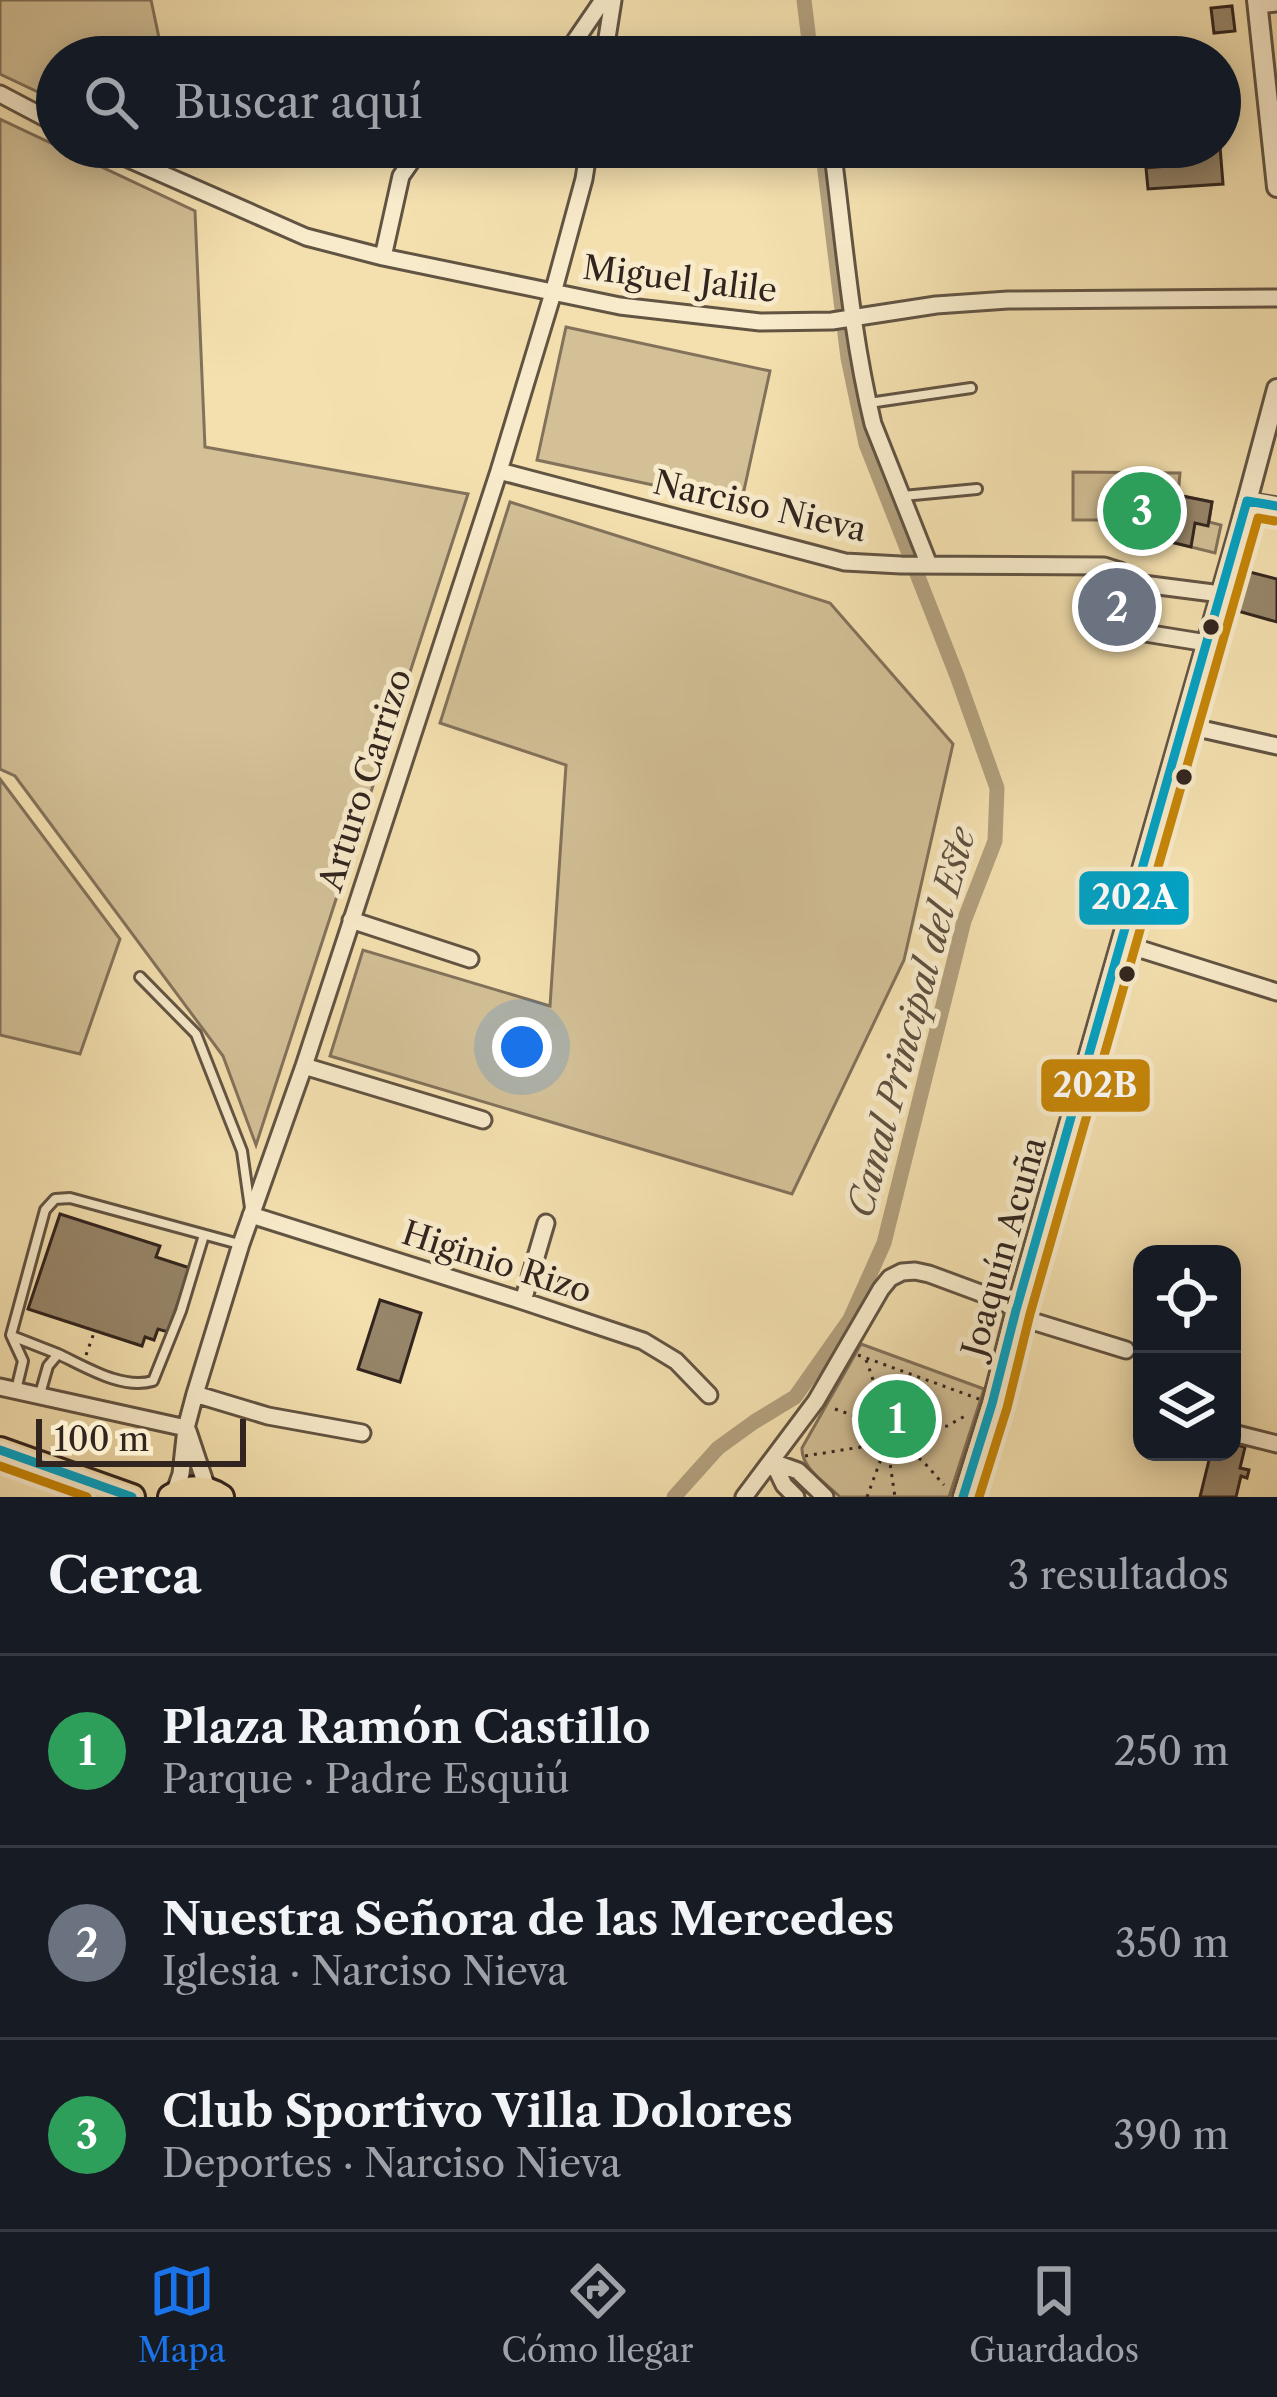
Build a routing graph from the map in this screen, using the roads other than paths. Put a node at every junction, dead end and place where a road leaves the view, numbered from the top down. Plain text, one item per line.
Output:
1 (603, 0) edge
2 (613, 0) edge
3 (1264, 3) edge
4 (578, 36) edge
5 (607, 36) edge
6 (0, 94) edge
7 (36, 113) edge
8 (149, 168) edge
9 (407, 168) edge
10 (586, 168) edge
11 (835, 168) edge
12 (1277, 187) edge
13 (383, 257) junction
14 (553, 293) junction
15 (1277, 298) edge
16 (854, 319) junction
17 (971, 388) dead end
18 (1277, 389) edge
19 (868, 403) junction
20 (499, 471) junction
21 (976, 489) dead end
22 (902, 496) junction
23 (1247, 501) junction
24 (1277, 506) edge
25 (929, 565) junction
26 (1135, 584) junction
27 (1221, 594) junction
28 (1207, 643) junction
29 (1184, 725) junction
30 (1277, 746) edge
31 (351, 920) junction
32 (1121, 943) junction
33 (470, 959) dead end
34 (140, 977) dead end
35 (1277, 992) edge
36 (304, 1066) junction
37 (483, 1120) dead end
38 (251, 1215) junction
39 (545, 1223) dead end
40 (204, 1235) junction
41 (241, 1244) junction
42 (523, 1301) junction
43 (1016, 1310) junction
44 (11, 1335) junction
45 (1126, 1350) dead end
46 (58, 1354) junction
47 (8, 1389) edge
48 (195, 1394) junction
49 (710, 1395) dead end
50 (40, 1396) junction
51 (186, 1428) junction
52 (362, 1433) dead end
53 (1241, 1435) edge
54 (1277, 1444) edge
55 (0, 1450) edge
56 (773, 1462) junction
57 (0, 1465) edge
58 (215, 1494) edge
59 (172, 1496) edge
60 (88, 1497) edge
61 (132, 1497) edge
62 (744, 1497) edge
63 (796, 1497) edge
64 (825, 1497) edge
65 (963, 1497) edge

1 - 4 street
2 - 5 street
3 - 12 street
6 - 7 street
8 - 13 street, Miguel Jalile
9 - 13 street
10 - 14 street, Arturo Carrizo
11 - 16 street
13 - 14 street, Miguel Jalile
14 - 16 street, Miguel Jalile
14 - 20 street, Arturo Carrizo
15 - 16 street, Miguel Jalile
16 - 19 street
17 - 19 lane
18 - 23 street, Joaquín Acuña
19 - 22 street
20 - 25 street, Narciso Nieva
20 - 31 street, Arturo Carrizo
21 - 22 lane
22 - 25 street
23 - 24 street
23 - 27 street, Joaquín Acuña
25 - 26 street, Narciso Nieva
26 - 27 street, Narciso Nieva
26 - 28 street
27 - 28 street, Joaquín Acuña
28 - 29 street, Joaquín Acuña
29 - 30 street
29 - 32 street, Joaquín Acuña
31 - 33 street
31 - 36 street, Arturo Carrizo
32 - 35 street
32 - 43 street, Joaquín Acuña
34 - 38 lane
36 - 37 street
36 - 38 street, Arturo Carrizo
38 - 41 street, Arturo Carrizo
38 - 42 street, Higinio Rizo
39 - 42 street
40 - 41 lane
40 - 44 lane
40 - 46 lane
41 - 48 street, Arturo Carrizo
42 - 49 street, Higinio Rizo
43 - 45 street
43 - 56 street
43 - 65 street, Joaquín Acuña
44 - 46 lane
44 - 47 lane
46 - 50 lane
47 - 50 street
48 - 51 street, Arturo Carrizo
48 - 52 street
50 - 51 street
51 - 58 street
51 - 59 street, Arturo Carrizo
53 - 54 street
55 - 61 main road
56 - 62 street
56 - 63 street
56 - 64 street
57 - 60 main road
58 - 59 main road

